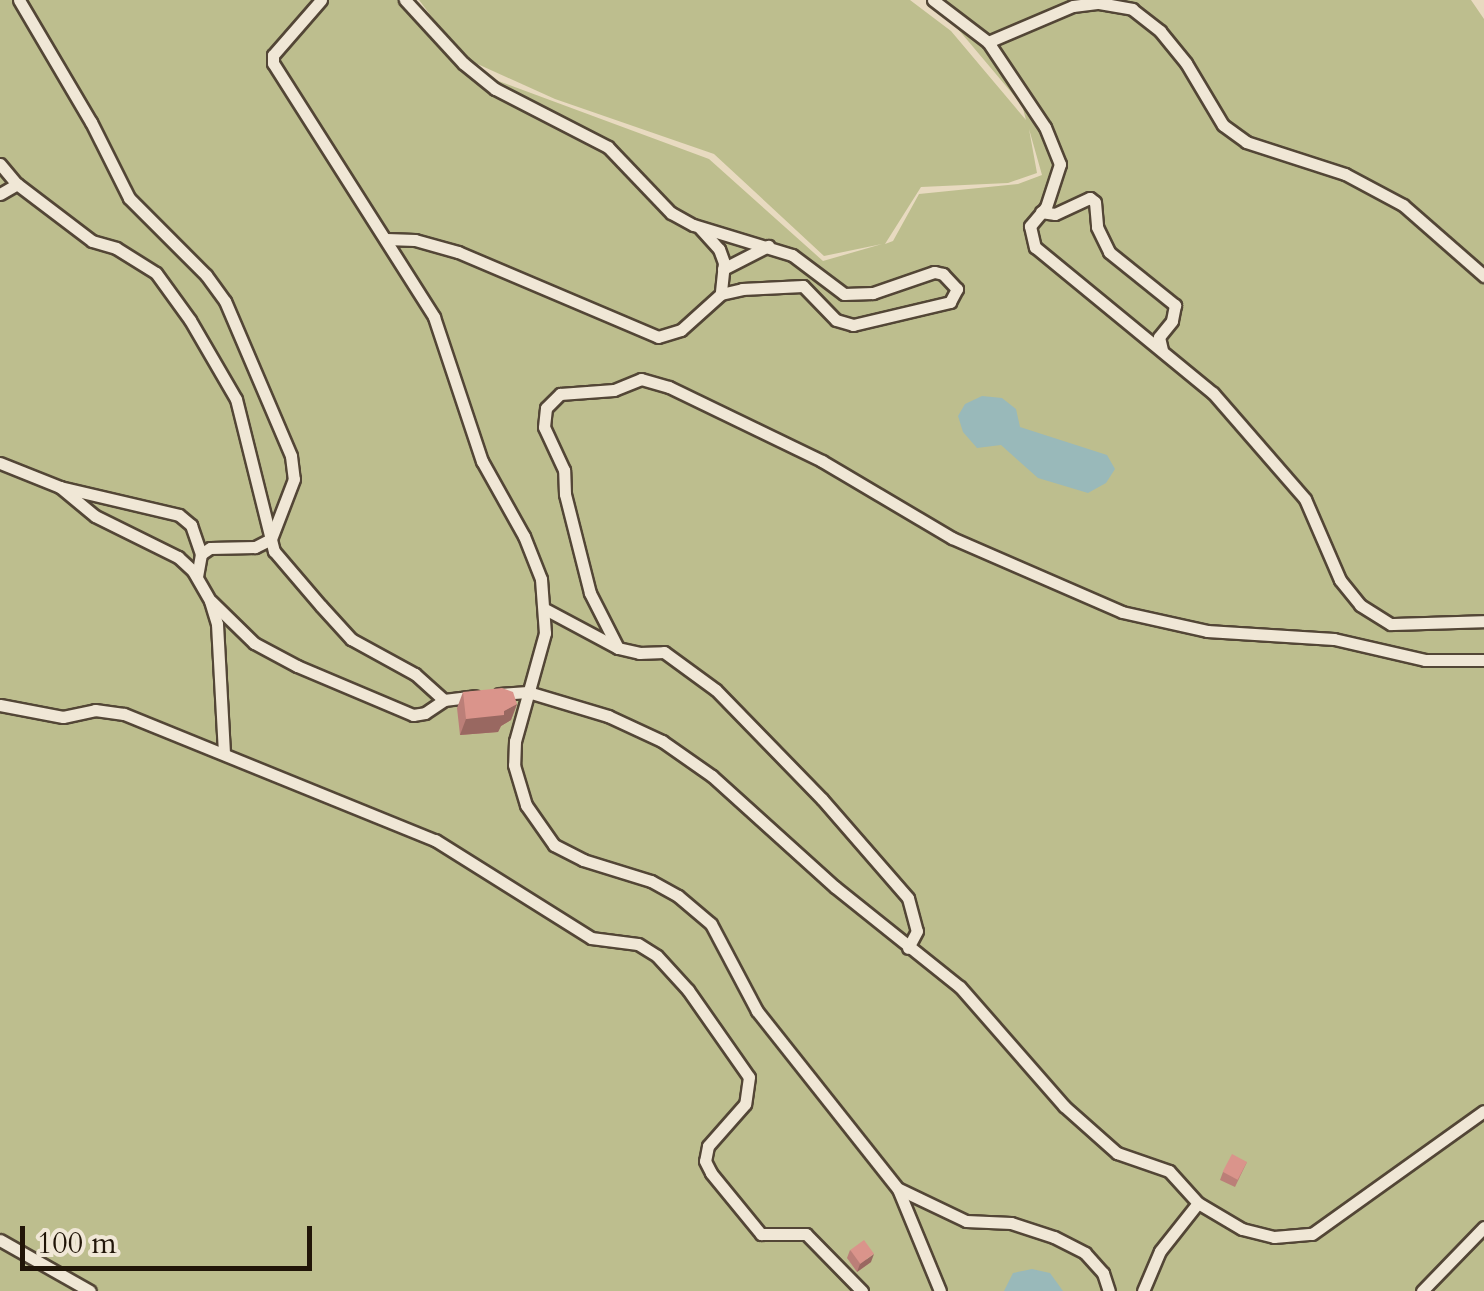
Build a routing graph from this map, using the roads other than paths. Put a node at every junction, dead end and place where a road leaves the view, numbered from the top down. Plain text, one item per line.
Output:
1 (19, 0) edge
2 (321, 0) edge
3 (406, 0) edge
4 (933, 0) edge
5 (988, 42) junction
6 (0, 164) edge
7 (17, 184) junction
8 (0, 194) edge
9 (1041, 212) junction
10 (696, 226) junction
11 (386, 239) junction
12 (768, 246) junction
13 (724, 269) junction
14 (1484, 276) edge
15 (721, 294) junction
16 (1162, 350) junction
17 (0, 463) edge
18 (60, 487) junction
19 (271, 539) junction
20 (201, 554) junction
21 (197, 578) junction
22 (210, 600) junction
23 (545, 609) junction
24 (1484, 621) edge
25 (618, 648) junction
26 (1484, 660) edge
27 (528, 692) junction
28 (444, 700) junction
29 (0, 705) edge
30 (224, 752) junction
31 (908, 948) junction
32 (1484, 1111) edge
33 (898, 1189) junction
34 (1198, 1203) junction
35 (1484, 1226) edge
36 (0, 1240) edge
37 (90, 1291) edge
38 (862, 1291) edge
39 (940, 1291) edge
40 (1110, 1291) edge
41 (1143, 1291) edge
42 (1422, 1291) edge

1 - 19 lane
2 - 11 lane
3 - 10 lane
4 - 5 lane
5 - 9 lane
5 - 14 lane
6 - 7 lane
7 - 8 lane
7 - 19 lane
9 - 16 lane
9 - 16 lane
10 - 12 lane
10 - 13 lane
11 - 15 lane
11 - 23 lane
12 - 13 lane
12 - 15 lane
13 - 15 lane
16 - 24 lane
17 - 18 lane
18 - 20 lane
18 - 21 lane
19 - 20 lane
19 - 28 lane
20 - 21 lane
21 - 22 lane
22 - 28 lane
22 - 30 lane
23 - 25 lane
23 - 27 lane
25 - 26 lane
25 - 31 lane
27 - 28 lane
27 - 31 lane
27 - 33 lane
29 - 30 lane
30 - 38 lane
31 - 34 lane
32 - 34 lane
33 - 39 lane
33 - 40 lane
34 - 41 lane
35 - 42 lane
36 - 37 lane

